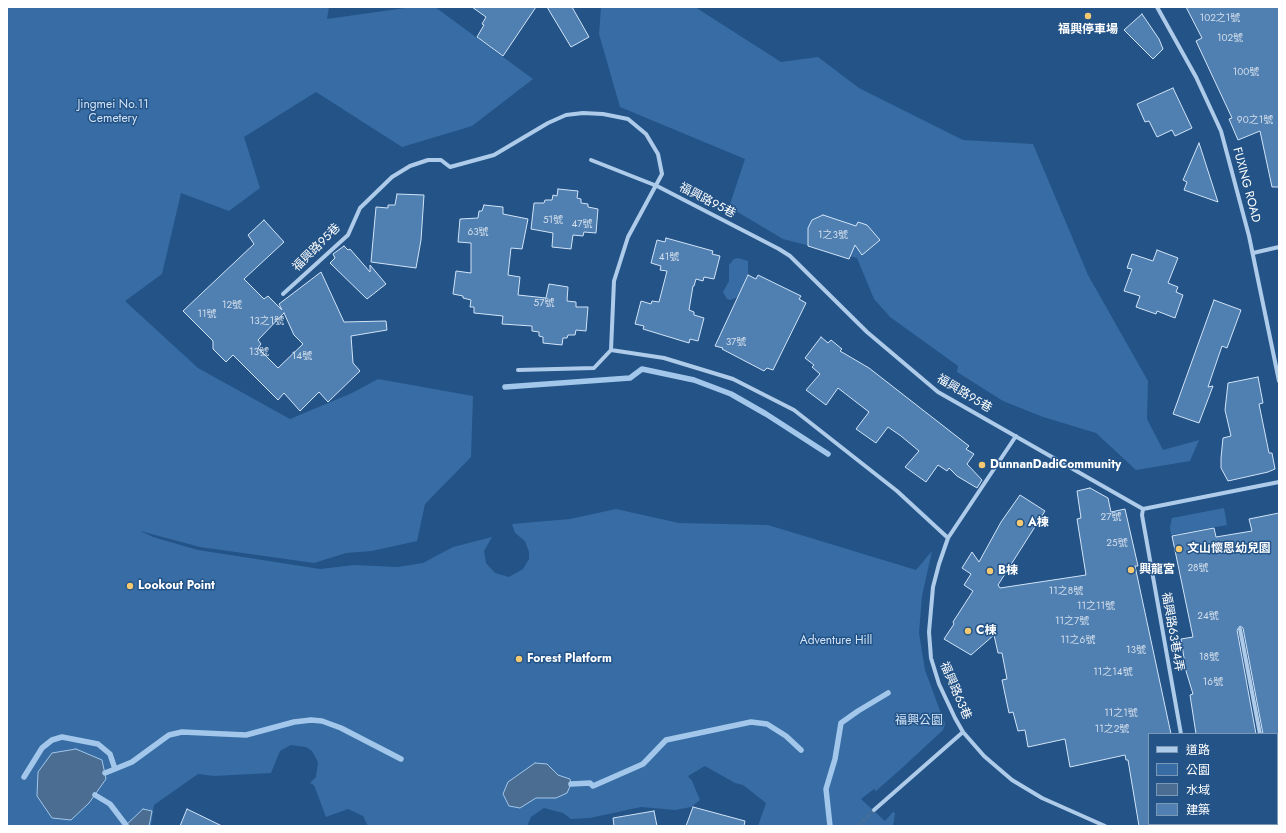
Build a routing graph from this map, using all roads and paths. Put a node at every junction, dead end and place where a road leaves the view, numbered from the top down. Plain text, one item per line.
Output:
1 (1157, 7) edge
2 (591, 160) dead end
3 (656, 186) junction
4 (1279, 247) edge
5 (1253, 253) junction
6 (283, 294) dead end
7 (611, 350) junction
8 (518, 370) dead end
9 (1279, 381) edge
10 (1016, 436) junction
11 (1279, 482) edge
12 (1143, 509) junction
13 (948, 538) junction
14 (1240, 629) dead end
15 (963, 732) junction
16 (1181, 733) edge
17 (1260, 733) edge
18 (874, 810) tunnel mouth
19 (1105, 826) edge

1 - 5 street, FUXING ROAD
2 - 3 street, 福興路95巷
3 - 6 street, 福興路95巷
3 - 7 street, 福興路95巷
3 - 10 street, 福興路95巷
4 - 5 street
5 - 9 street, FUXING ROAD
7 - 8 street
7 - 13 street
10 - 12 street, 福興路95巷
10 - 13 street, 福興路63巷
11 - 12 street
12 - 16 street, 福興路63巷4弄
13 - 15 street, 福興路63巷
14 - 17 street
15 - 18 street
15 - 19 street, 福興路63巷

